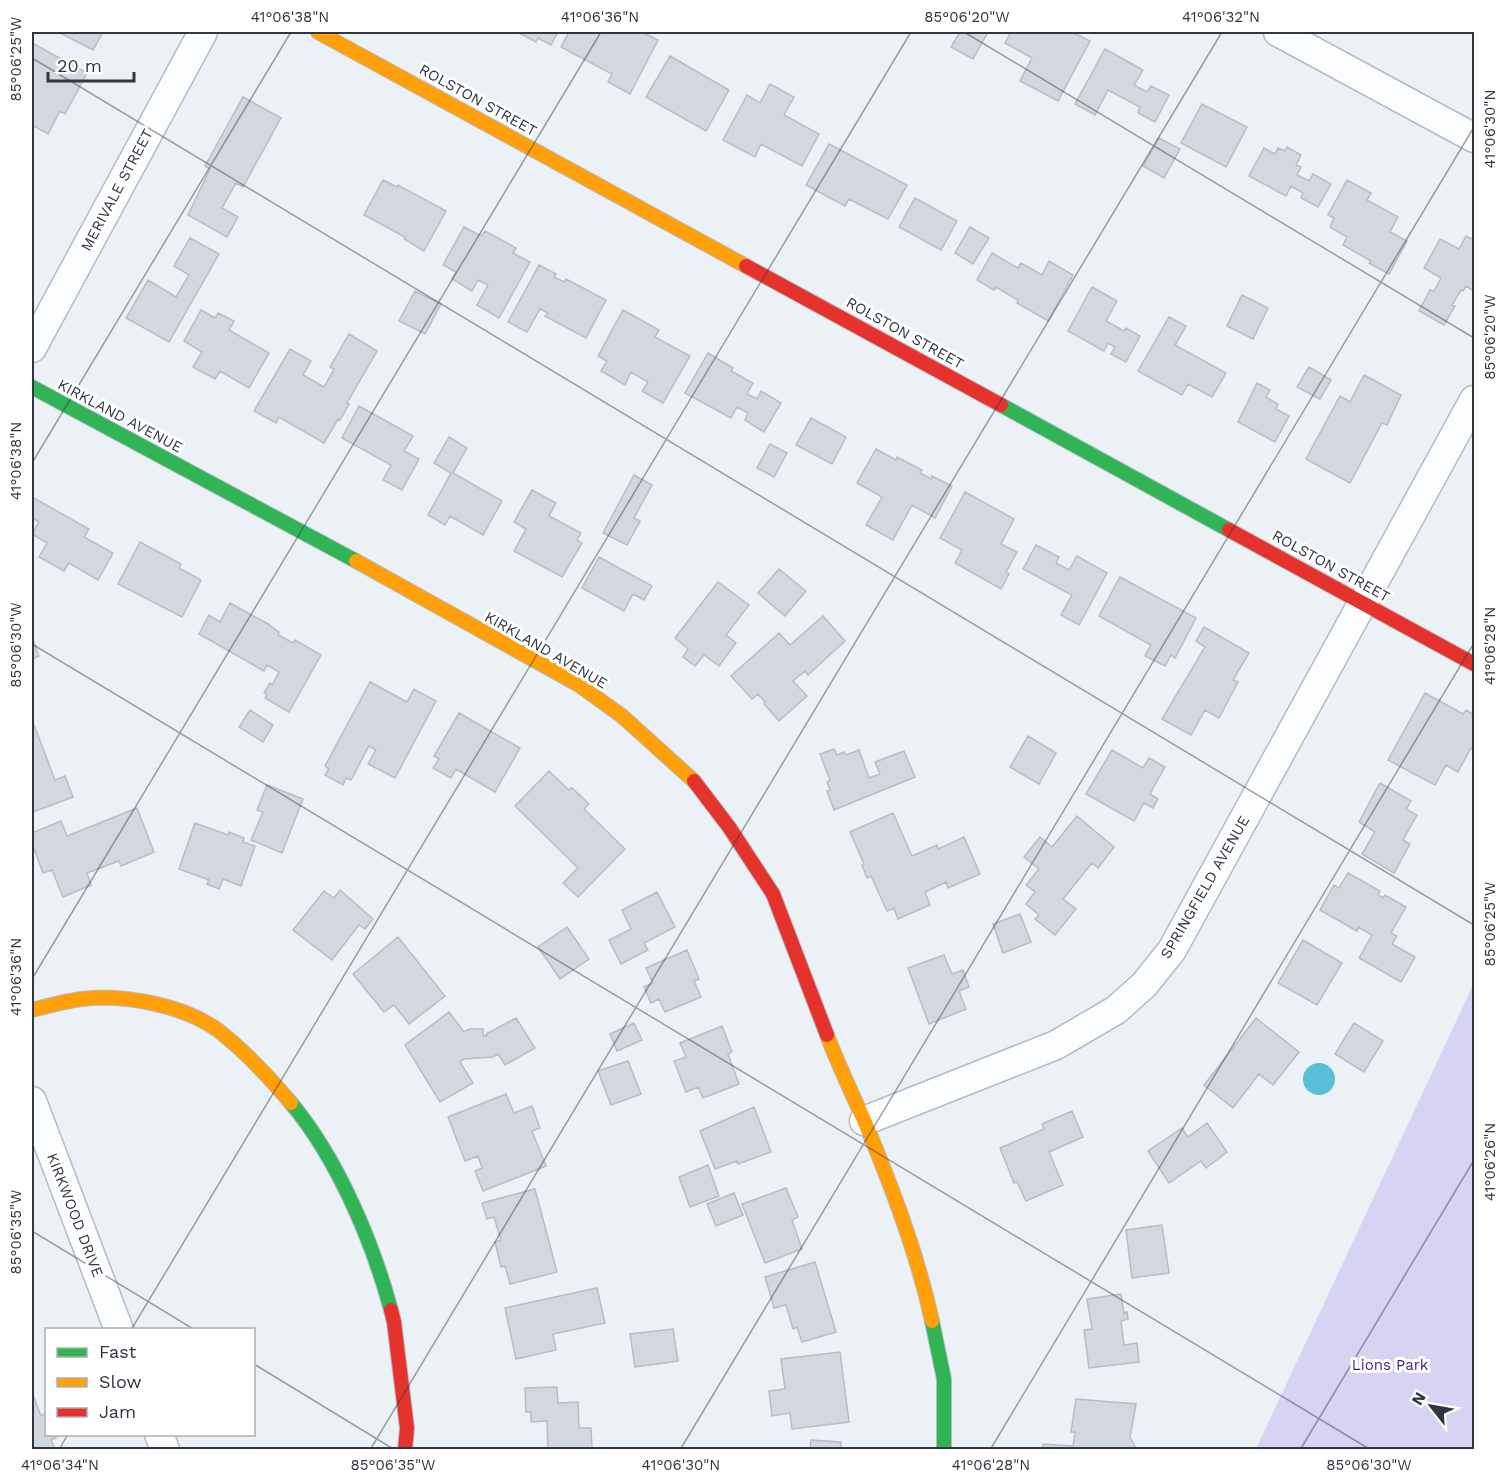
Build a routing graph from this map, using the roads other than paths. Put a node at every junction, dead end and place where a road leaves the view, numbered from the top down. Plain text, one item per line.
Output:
1 (203, 32) edge
2 (318, 32) edge
3 (1278, 32) edge
4 (1474, 138) edge
5 (32, 348) edge
6 (32, 387) edge
7 (1474, 400) edge
8 (1364, 602) junction
9 (1474, 664) edge
10 (32, 1010) edge
11 (32, 1101) edge
12 (864, 1121) junction
13 (119, 1328) edge
14 (405, 1449) edge
15 (944, 1449) edge

1 - 5 street, MERIVALE STREET
2 - 8 street, ROLSTON STREET
3 - 4 street
6 - 12 street, KIRKLAND AVENUE
7 - 8 street, SPRINGFIELD AVENUE
8 - 9 street, ROLSTON STREET
8 - 12 street, SPRINGFIELD AVENUE
10 - 14 street
11 - 13 street, KIRKWOOD DRIVE
12 - 15 street

